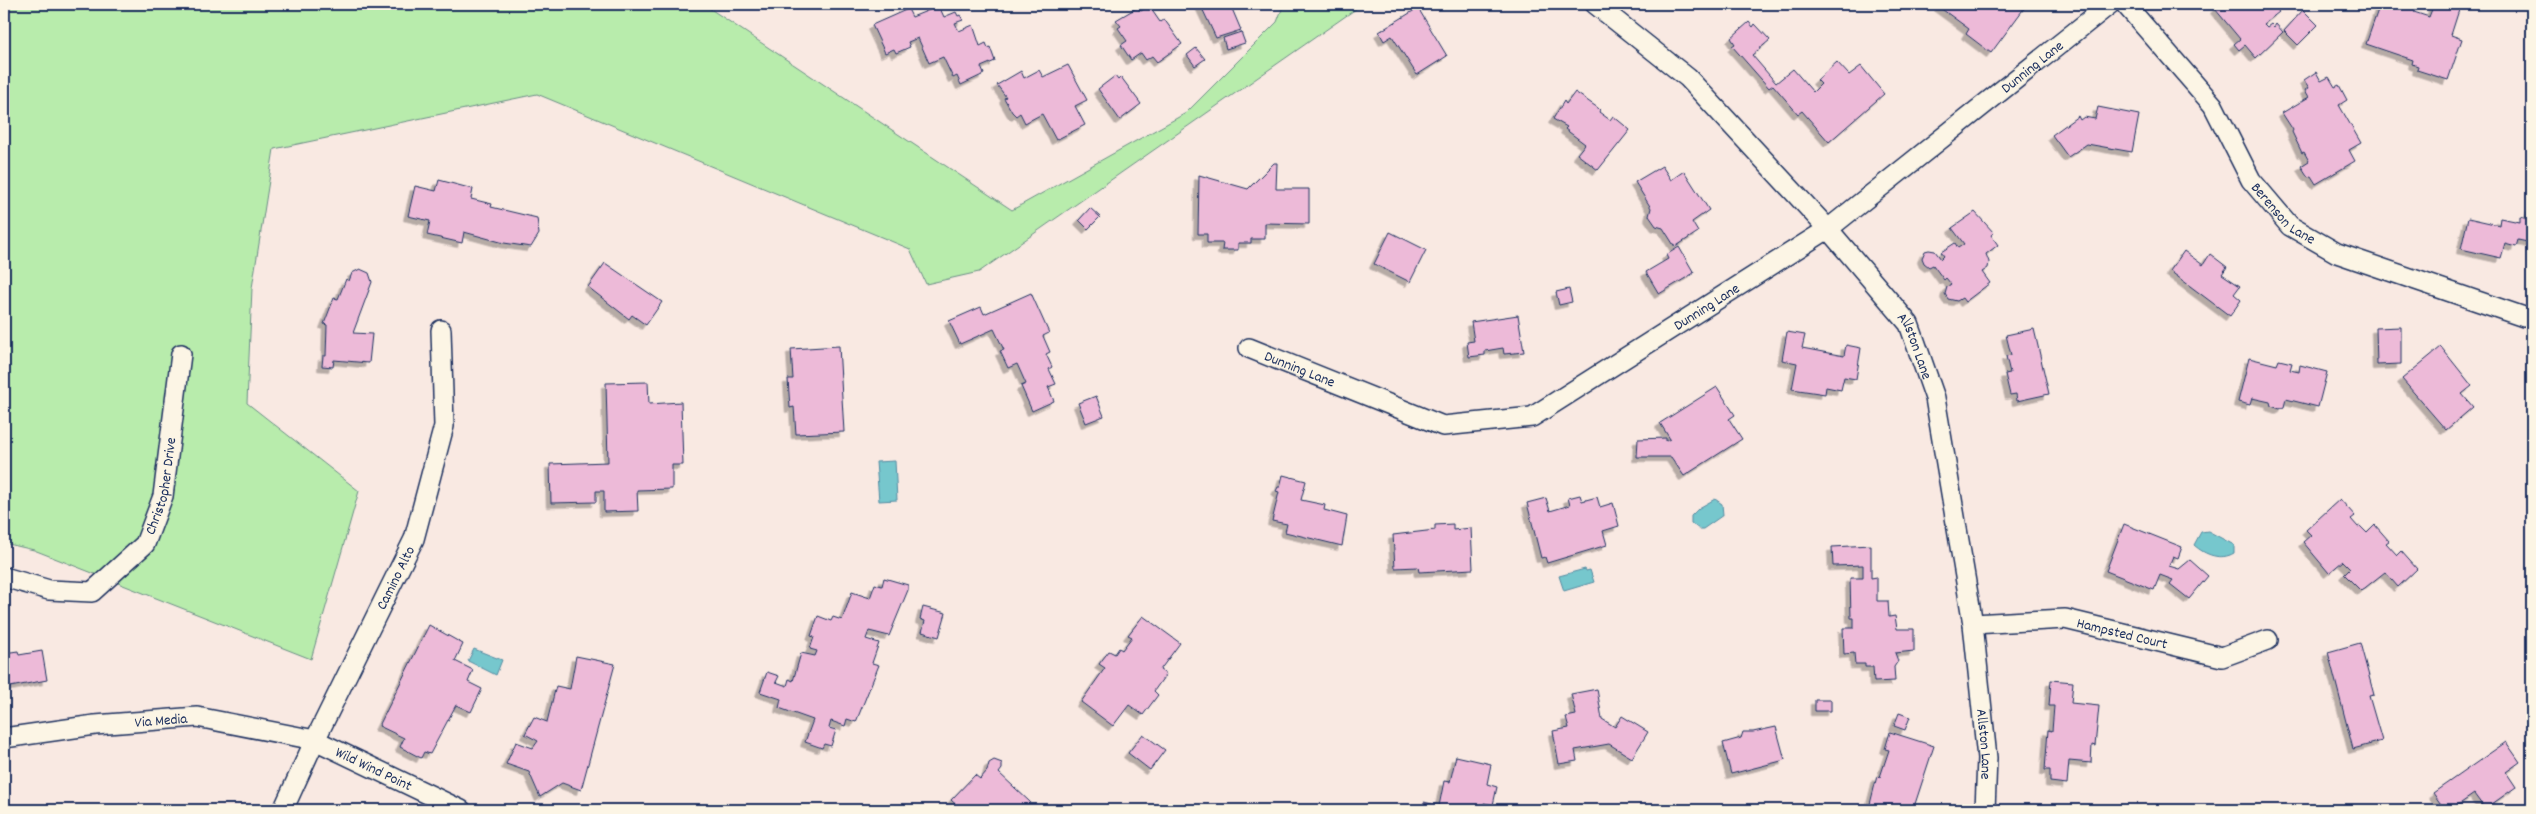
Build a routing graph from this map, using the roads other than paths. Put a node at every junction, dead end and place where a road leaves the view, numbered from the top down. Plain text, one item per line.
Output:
1 (1595, 4) edge
2 (2110, 4) edge
3 (2125, 4) edge
4 (1828, 229) junction
5 (2524, 317) dead end
6 (441, 330) dead end
7 (1249, 348) dead end
8 (181, 354) dead end
9 (4, 577) edge
10 (1973, 624) junction
11 (2268, 640) dead end
12 (4, 738) edge
13 (315, 740) junction
14 (283, 810) edge
15 (460, 810) edge
16 (1985, 810) edge

1 - 4 street, Allston Lane
2 - 4 street, Dunning Lane
3 - 5 street, Berenson Lane
4 - 7 street, Dunning Lane
4 - 10 street, Allston Lane
6 - 13 street, Camino Alto
8 - 9 street, Christopher Drive
10 - 11 street, Hampsted Court
10 - 16 street, Allston Lane
12 - 13 street, Via Media
13 - 14 street, Camino Alto
13 - 15 street, Wild Wind Point

